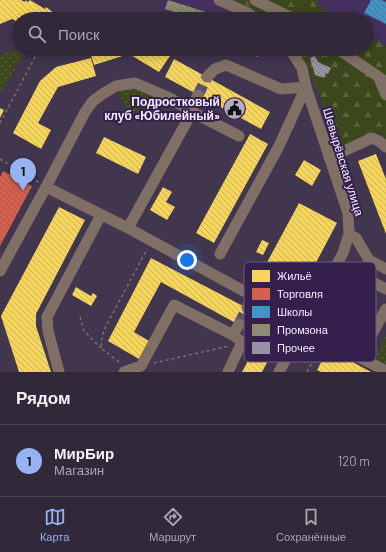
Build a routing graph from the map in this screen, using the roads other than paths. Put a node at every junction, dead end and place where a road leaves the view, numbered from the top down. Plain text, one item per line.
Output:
1 (219, 0) edge
2 (256, 0) edge
3 (246, 12) edge
4 (280, 12) edge
5 (294, 56) edge
6 (348, 56) edge
7 (206, 77) tunnel mouth
8 (382, 80) edge
9 (306, 87) junction
10 (198, 95) tunnel mouth
11 (386, 95) edge
12 (190, 111) junction
13 (239, 136) dead end
14 (386, 147) edge
15 (329, 158) junction
16 (46, 187) junction
17 (100, 215) junction
18 (128, 228) junction
19 (350, 234) junction
20 (220, 254) dead end
21 (338, 262) edge
22 (373, 262) edge
23 (376, 264) edge
24 (386, 269) edge
25 (0, 270) edge
26 (376, 284) edge
27 (386, 289) edge
28 (244, 292) edge
29 (386, 309) edge
30 (239, 324) tunnel mouth
31 (382, 327) edge
32 (233, 335) junction
33 (284, 362) edge
34 (369, 362) edge
35 (133, 369) edge
36 (386, 371) edge
37 (60, 372) edge
38 (228, 372) edge
39 (279, 372) edge

1 - 3 street
2 - 4 street
5 - 9 street, Шевырёвская улица
6 - 8 street
7 - 9 street
8 - 11 street
9 - 15 street, Шевырёвская улица
9 - 20 street
10 - 12 street
12 - 13 street
12 - 16 street
12 - 18 street
14 - 15 street
15 - 19 street, Шевырёвская улица
16 - 17 street
16 - 25 street
17 - 18 street
17 - 37 street
18 - 28 street
19 - 21 street, Шевырёвская улица
19 - 22 street
23 - 24 street
26 - 27 street
29 - 31 street
30 - 32 street
32 - 35 street
32 - 38 street
33 - 39 street, Шевырёвская улица
34 - 36 street

